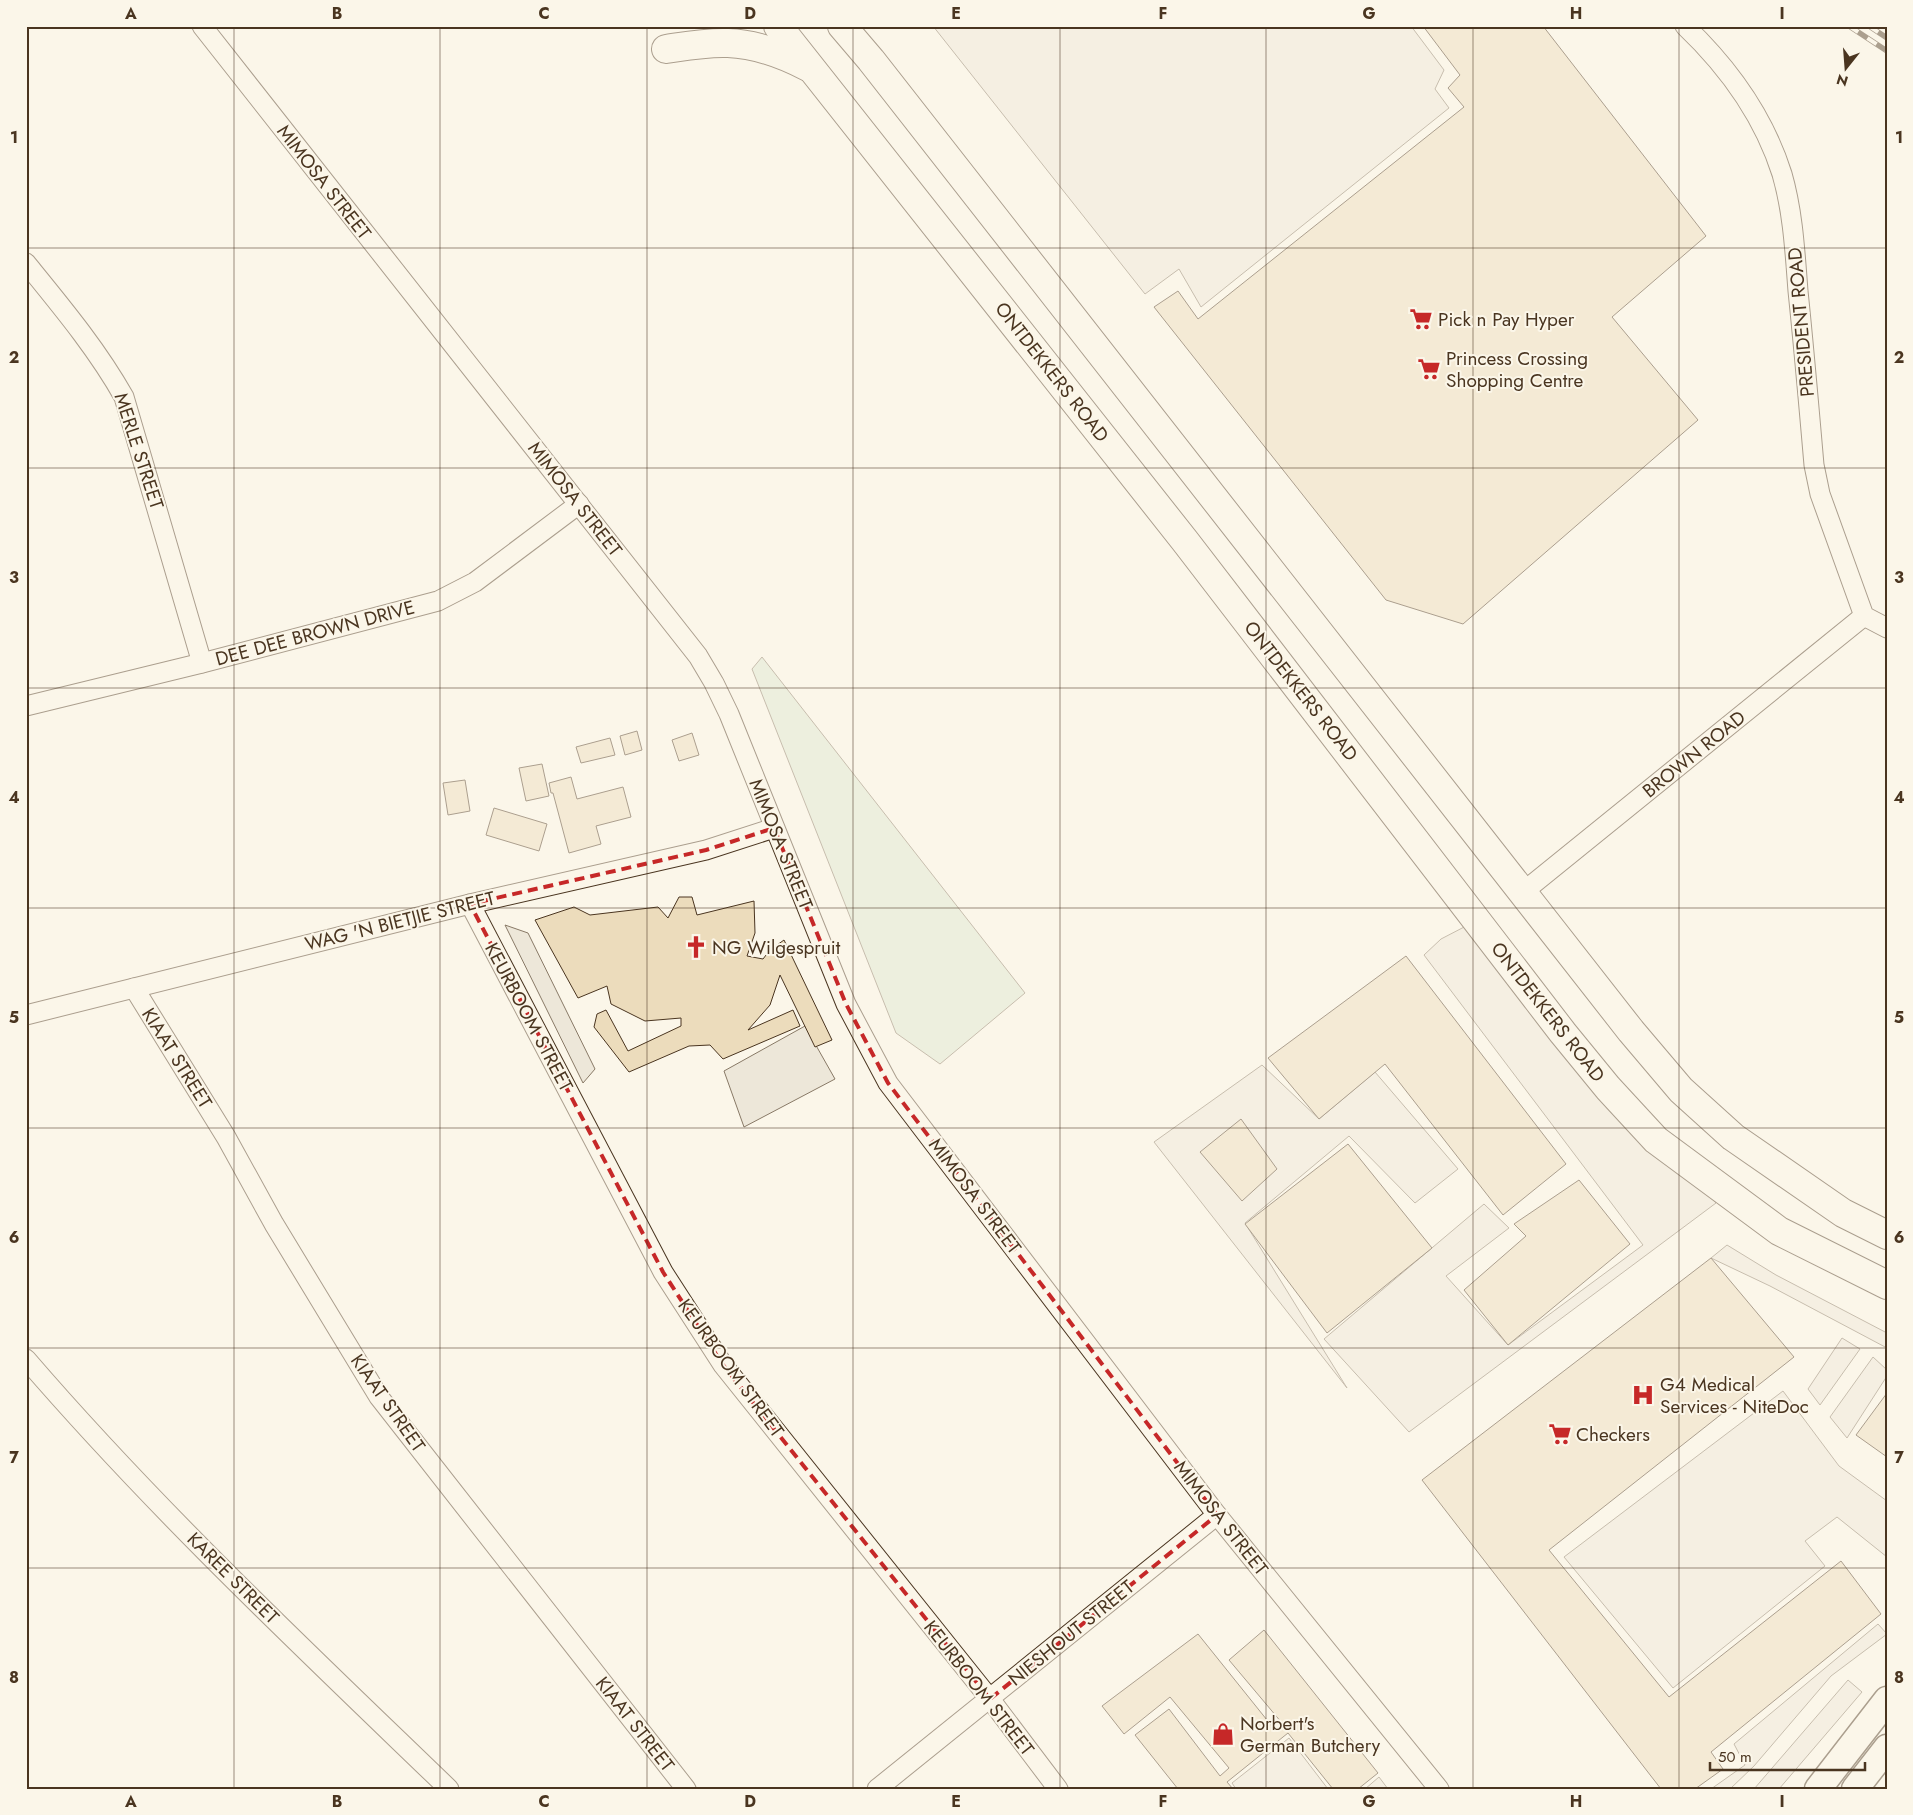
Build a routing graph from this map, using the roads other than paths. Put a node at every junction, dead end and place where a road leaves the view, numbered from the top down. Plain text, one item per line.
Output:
1 (202, 26) edge
2 (778, 26) edge
3 (842, 26) edge
4 (865, 26) edge
5 (1685, 26) edge
6 (666, 49) dead end
7 (871, 60) junction
8 (812, 69) junction
9 (26, 263) edge
10 (578, 504) junction
11 (1864, 616) junction
12 (1887, 628) edge
13 (202, 663) junction
14 (26, 706) edge
15 (774, 828) junction
16 (1523, 892) junction
17 (470, 904) junction
18 (134, 988) junction
19 (26, 1015) edge
20 (1887, 1235) edge
21 (1887, 1285) edge
22 (26, 1359) edge
23 (1217, 1515) junction
24 (990, 1699) junction
25 (1887, 1700) edge
26 (1887, 1748) edge
27 (449, 1789) edge
28 (686, 1789) edge
29 (877, 1789) edge
30 (1058, 1789) edge
31 (1438, 1789) edge
32 (1818, 1789) edge
33 (1855, 1789) edge

1 - 10 street, MIMOSA STREET
2 - 8 main road, ONTDEKKERS ROAD
3 - 7 main road
4 - 7 main road
5 - 11 street, PRESIDENT ROAD
6 - 8 main road
7 - 16 main road
8 - 21 main road, ONTDEKKERS ROAD
9 - 13 street, MERLE STREET
10 - 13 street, DEE DEE BROWN DRIVE
10 - 15 street, MIMOSA STREET
11 - 12 street
11 - 16 street, BROWN ROAD
13 - 14 street, DEE DEE BROWN DRIVE
15 - 17 street, WAG 'N BIETJIE STREET
15 - 23 street, MIMOSA STREET
16 - 20 main road
17 - 18 street, WAG 'N BIETJIE STREET
17 - 24 street, KEURBOOM STREET
18 - 19 street, WAG 'N BIETJIE STREET
18 - 28 street, KIAAT STREET
22 - 27 street, KAREE STREET
23 - 24 street, NIESHOUT STREET
23 - 31 street, MIMOSA STREET
24 - 29 street, NIESHOUT STREET
24 - 30 street, KEURBOOM STREET
25 - 32 main road
26 - 33 main road

